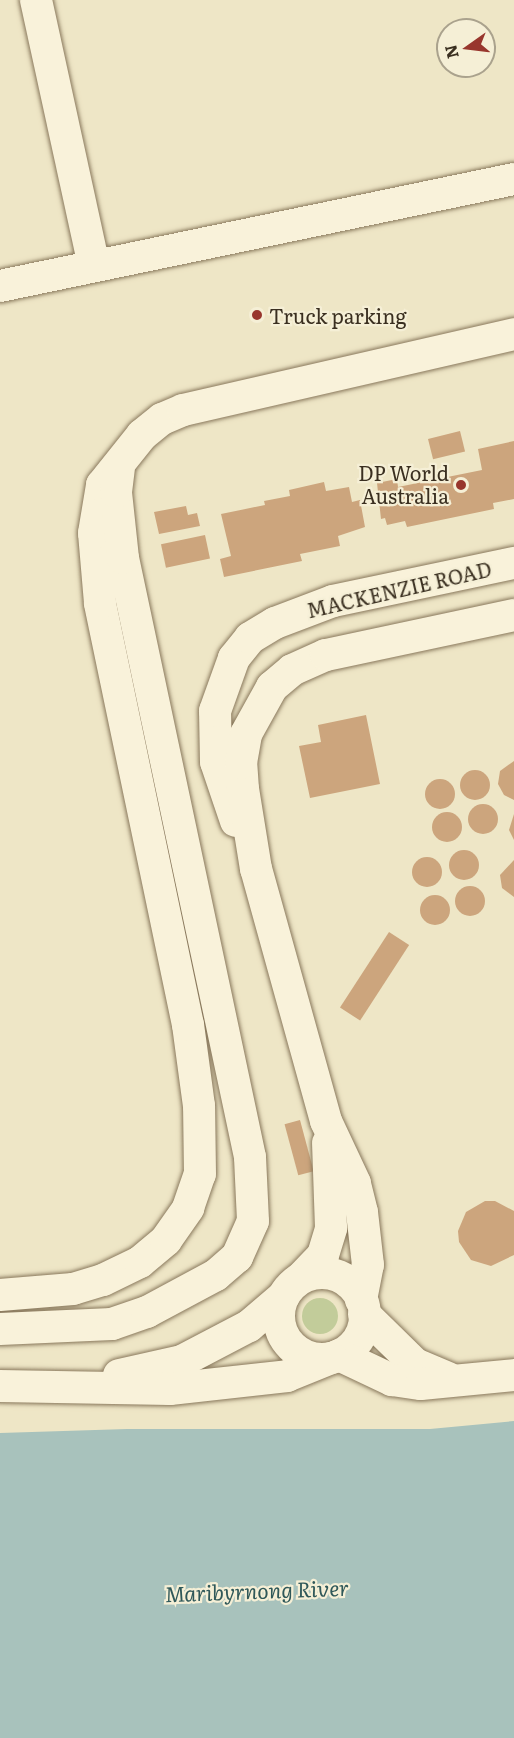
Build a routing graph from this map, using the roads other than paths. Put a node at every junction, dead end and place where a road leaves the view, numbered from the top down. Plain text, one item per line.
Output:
1 (36, 0) edge
2 (514, 179) edge
3 (94, 266) junction
4 (0, 286) edge
5 (514, 333) edge
6 (127, 450) junction
7 (514, 563) edge
8 (514, 615) edge
9 (256, 869) junction
10 (326, 1121) junction
11 (293, 1287) junction
12 (0, 1295) edge
13 (363, 1307) junction
14 (0, 1329) edge
15 (335, 1356) junction
16 (514, 1375) edge
17 (452, 1380) junction
18 (62, 1384) junction
19 (0, 1386) edge

1 - 3 lane
2 - 3 lane
3 - 4 lane
5 - 6 lane
6 - 12 lane
6 - 14 lane
7 - 9 lane, MACKENZIE ROAD
8 - 9 lane, MACKENZIE ROAD
9 - 10 lane, MACKENZIE ROAD
10 - 11 lane, MACKENZIE ROAD
10 - 13 lane, MACKENZIE ROAD
11 - 13 lane
11 - 15 lane
11 - 18 lane, MACKENZIE ROAD
13 - 15 lane
13 - 17 lane
15 - 17 lane
15 - 18 lane, MACKENZIE ROAD
16 - 17 lane
18 - 19 lane, MACKENZIE ROAD

